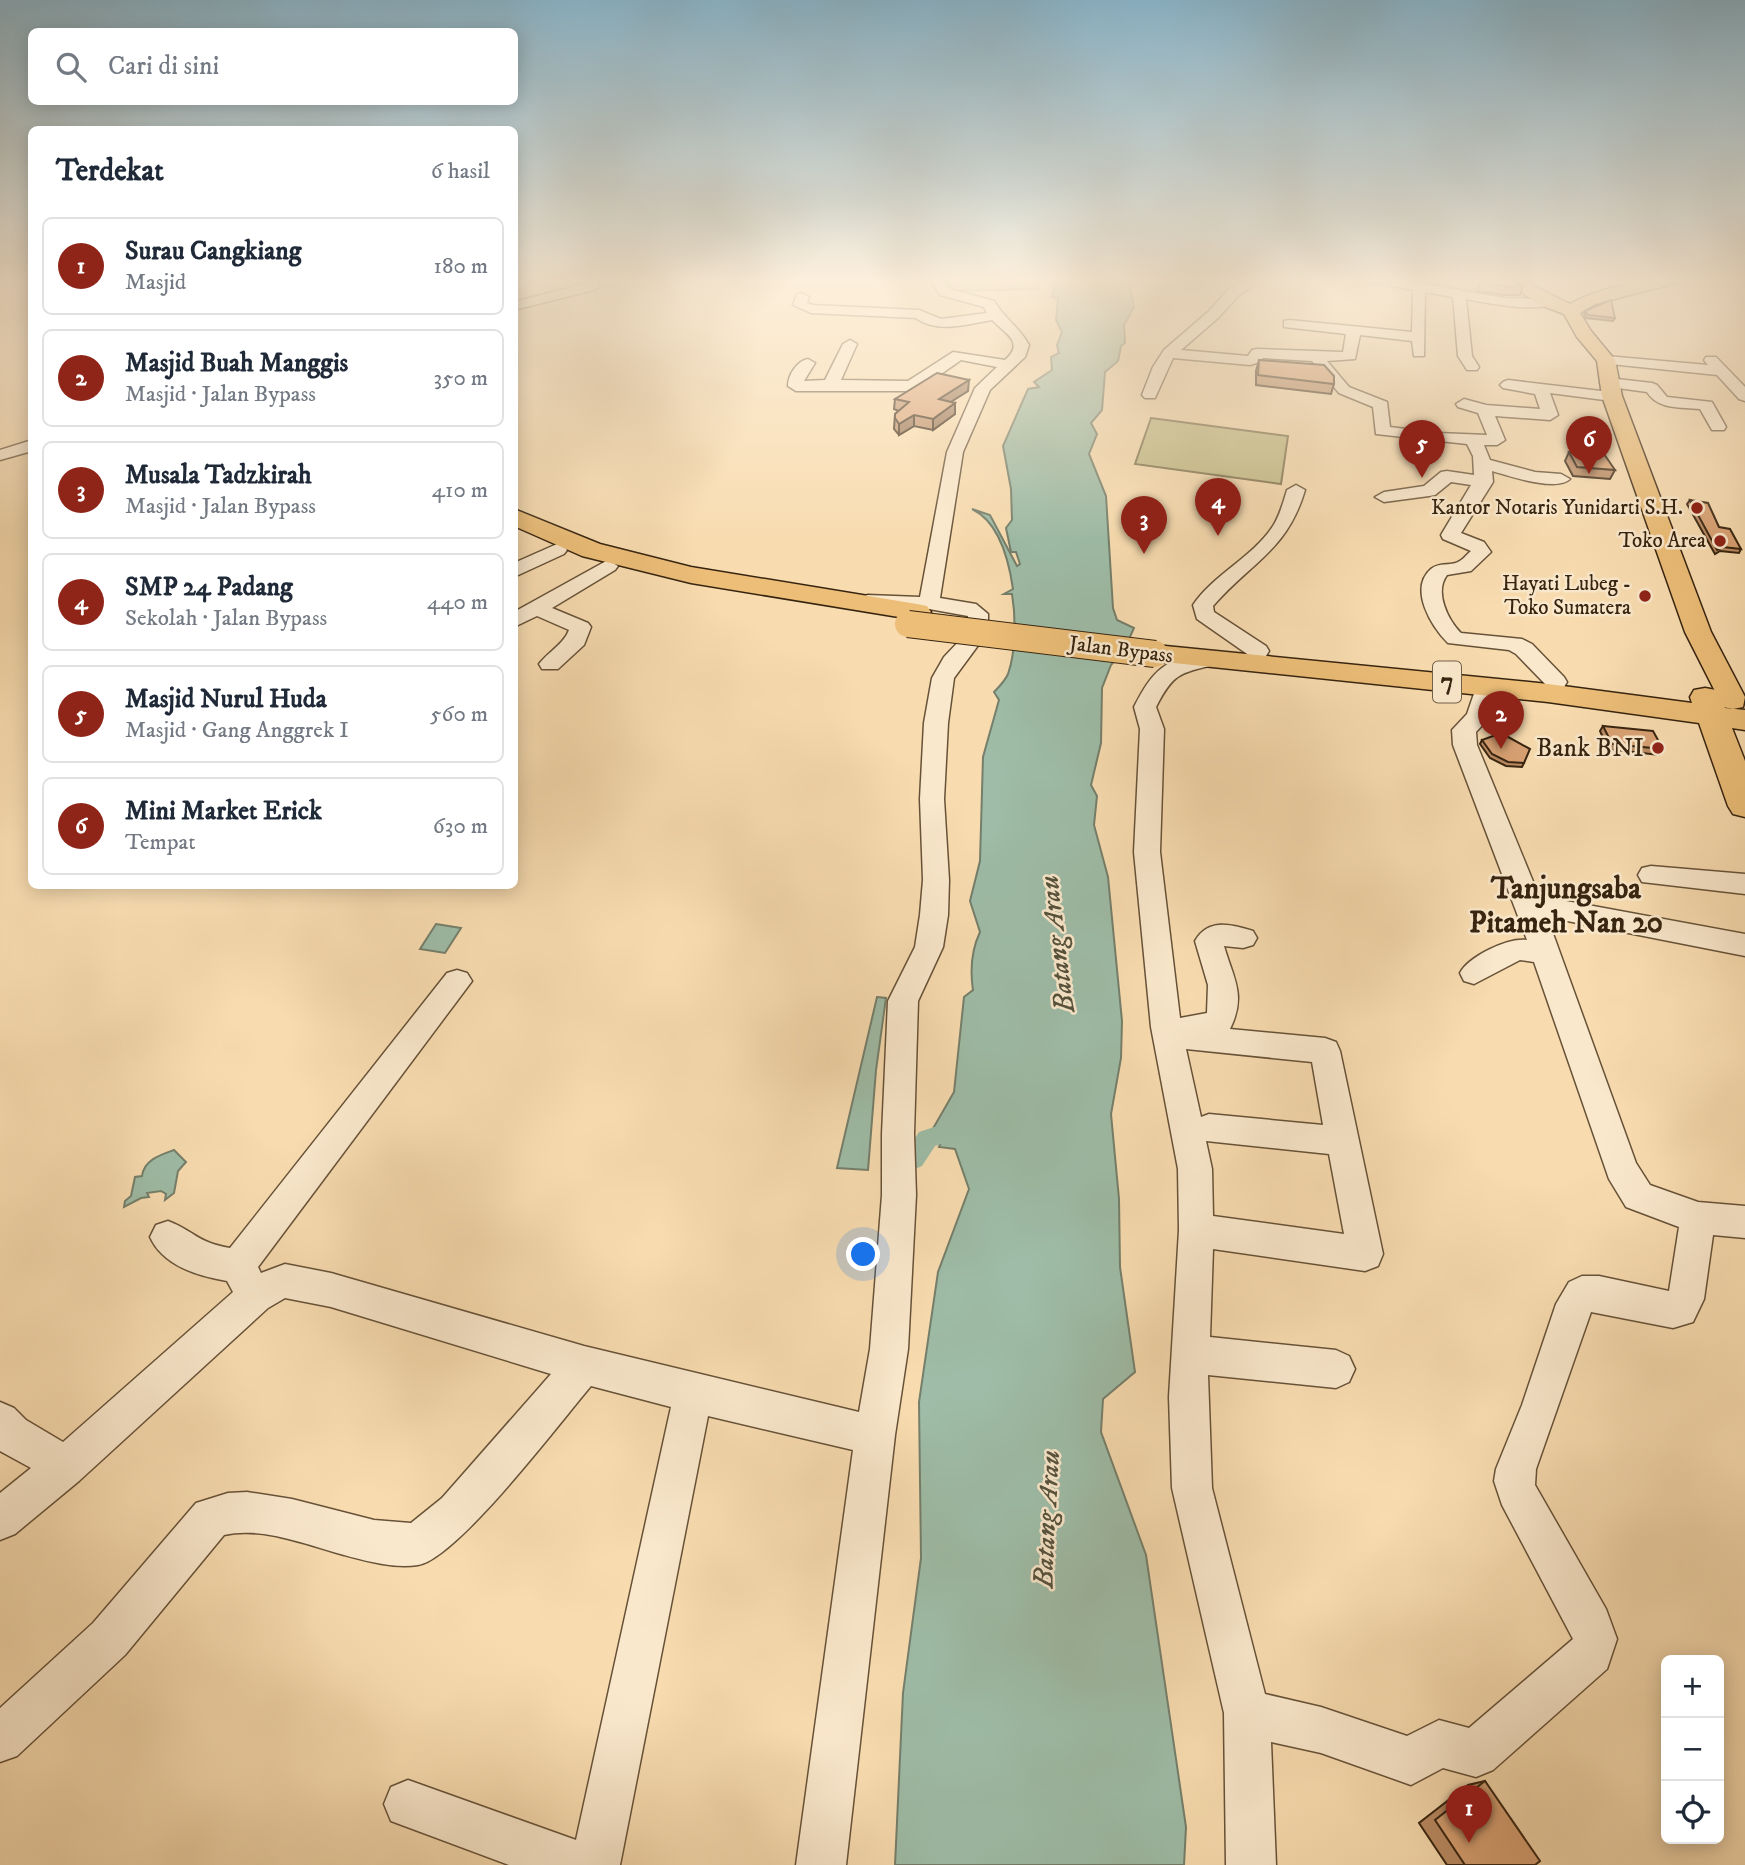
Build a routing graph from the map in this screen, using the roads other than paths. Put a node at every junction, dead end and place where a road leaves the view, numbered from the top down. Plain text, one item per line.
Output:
1 (806, 365) edge
2 (840, 365) edge
3 (944, 365) edge
4 (1008, 365) edge
5 (1163, 365) edge
6 (1323, 365) edge
7 (1594, 365) edge
8 (1606, 365) edge
9 (1652, 365) edge
10 (1716, 365) edge
11 (1725, 373) junction
12 (1745, 377) edge
13 (831, 384) junction
14 (1508, 385) dead end
15 (1152, 389) dead end
16 (1541, 390) junction
17 (1605, 391) junction
18 (1745, 396) edge
19 (1464, 404) dead end
20 (1485, 410) junction
21 (1718, 427) dead end
22 (28, 445) edge
23 (1403, 447) dead end
24 (0, 455) edge
25 (1481, 460) junction
26 (1561, 478) dead end
27 (1296, 490) dead end
28 (1429, 491) junction
29 (1384, 497) dead end
30 (1472, 503) junction
31 (518, 518) edge
32 (518, 532) edge
33 (584, 556) junction
34 (518, 569) edge
35 (537, 609) junction
36 (918, 613) junction
37 (518, 619) edge
38 (1156, 648) junction
39 (1258, 651) junction
40 (1206, 660) junction
41 (550, 664) dead end
42 (1561, 683) junction
43 (1486, 687) junction
44 (1732, 713) edge
45 (1745, 806) edge
46 (1651, 875) dead end
47 (1745, 884) edge
48 (1529, 905) junction
49 (1243, 938) dead end
50 (1745, 945) edge
51 (1547, 953) junction
52 (1474, 973) dead end
53 (457, 981) dead end
54 (1167, 1031) junction
55 (1209, 1128) dead end
56 (1342, 1141) junction
57 (1698, 1218) junction
58 (1745, 1222) edge
59 (1196, 1230) junction
60 (168, 1237) dead end
61 (247, 1281) junction
62 (1191, 1354) junction
63 (584, 1365) junction
64 (1336, 1369) dead end
65 (694, 1394) junction
66 (0, 1422) edge
67 (875, 1435) junction
68 (65, 1467) junction
69 (0, 1519) edge
70 (1247, 1713) junction
71 (0, 1739) edge
72 (408, 1804) dead end
73 (577, 1865) edge
74 (595, 1865) edge
75 (821, 1865) edge
76 (1251, 1865) edge

1 - 13 street
2 - 13 street
3 - 13 street
4 - 36 street
5 - 15 street
6 - 25 street
7 - 17 main road
8 - 17 main road
9 - 11 street
10 - 11 street
11 - 12 street
11 - 18 street
14 - 16 street
16 - 17 street
16 - 20 street
17 - 21 street
17 - 44 main road
19 - 20 street
20 - 25 street
22 - 24 street
23 - 25 street
25 - 26 street
25 - 28 street
25 - 30 street
27 - 39 street
28 - 29 street
28 - 30 street
30 - 42 street
31 - 33 highway, Jalan Bypass
32 - 33 highway, Jalan Bypass
33 - 34 street
33 - 35 street
33 - 36 highway, Jalan Bypass
33 - 36 highway, Jalan Bypass
35 - 37 street
35 - 41 street
36 - 38 highway, Jalan Bypass, bridge
36 - 67 street
38 - 39 highway, Jalan Bypass
38 - 40 highway, Jalan Bypass / 7
39 - 42 highway, Jalan Bypass
40 - 43 highway, Jalan Bypass / 7
40 - 54 street
42 - 44 highway, Jalan Bypass
43 - 44 highway, Jalan Bypass / 7
43 - 48 street
44 - 45 highway
46 - 47 street
48 - 50 street
48 - 51 street
49 - 54 street
51 - 52 street
51 - 57 street
53 - 61 street
54 - 56 street
54 - 59 street
55 - 56 street
56 - 59 street
57 - 58 street
57 - 70 street
59 - 62 street
60 - 61 street
61 - 63 street
61 - 68 street
62 - 64 street
62 - 70 street
63 - 65 street
63 - 71 street
65 - 67 street
65 - 74 street
66 - 68 street
67 - 75 street
68 - 69 street
70 - 76 street
72 - 73 street

